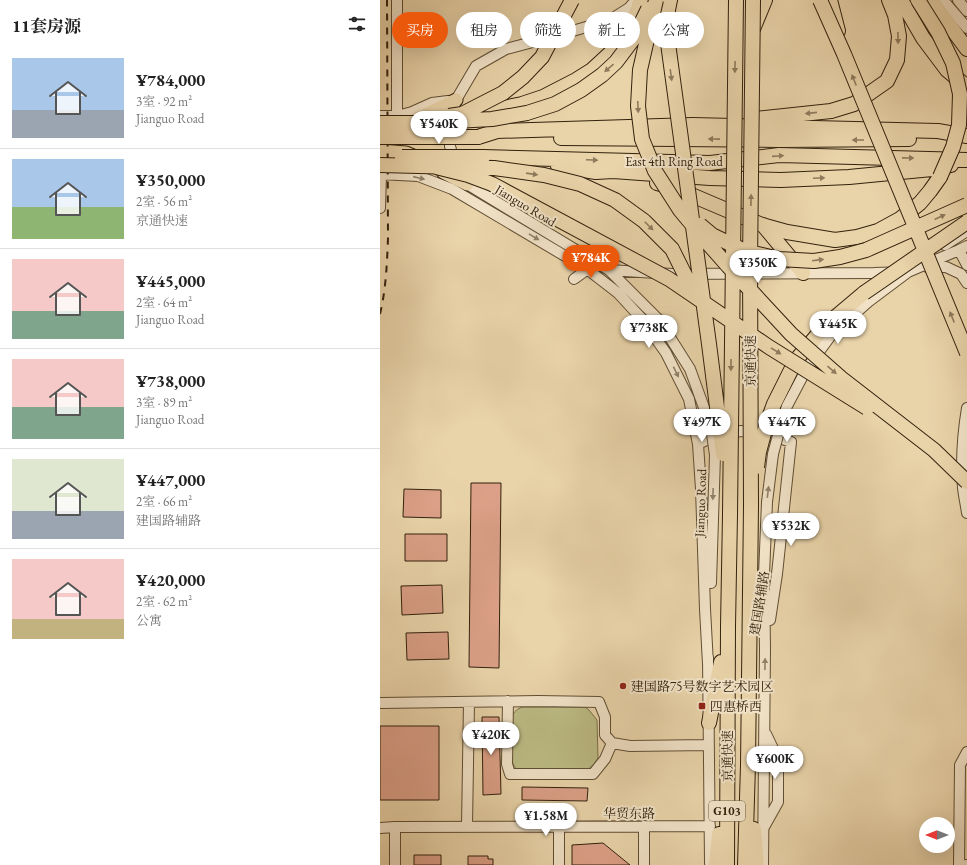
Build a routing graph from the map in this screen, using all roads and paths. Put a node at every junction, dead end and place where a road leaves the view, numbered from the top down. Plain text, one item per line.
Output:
1 (397, 0) edge
2 (572, 0) edge
3 (636, 0) edge
4 (640, 0) edge
5 (652, 0) edge
6 (656, 0) edge
7 (670, 0) edge
8 (736, 0) edge
9 (753, 0) edge
10 (765, 0) edge
11 (820, 0) edge
12 (830, 0) edge
13 (889, 0) edge
14 (901, 0) edge
15 (918, 0) edge
16 (931, 0) edge
17 (943, 0) edge
18 (958, 0) edge
19 (967, 11) edge
20 (967, 28) edge
21 (752, 29) junction
22 (967, 49) edge
23 (844, 54) junction
24 (967, 87) edge
25 (456, 100) junction
26 (462, 114) junction
27 (380, 116) edge
28 (407, 121) junction
29 (380, 123) edge
30 (693, 125) junction
31 (380, 127) edge
32 (967, 136) edge
33 (380, 137) edge
34 (478, 137) junction
35 (967, 139) edge
36 (380, 151) edge
37 (406, 153) junction
38 (380, 157) edge
39 (509, 157) junction
40 (967, 160) edge
41 (436, 167) junction
42 (380, 171) edge
43 (613, 171) junction
44 (467, 184) junction
45 (967, 205) edge
46 (380, 208) edge
47 (680, 210) junction
48 (967, 222) edge
49 (762, 225) junction
50 (967, 231) edge
51 (963, 248) edge
52 (597, 263) junction
53 (967, 265) edge
54 (587, 269) junction
55 (608, 270) junction
56 (908, 272) junction
57 (803, 273) junction
58 (574, 279) dead end
59 (967, 283) edge
60 (709, 344) junction
61 (967, 353) edge
62 (967, 408) edge
63 (773, 427) junction
64 (698, 444) junction
65 (934, 450) junction
66 (967, 482) edge
67 (751, 505) junction
68 (967, 513) edge
69 (730, 514) junction
70 (728, 626) junction
71 (765, 649) junction
72 (708, 664) junction
73 (469, 702) junction
74 (508, 702) junction
75 (380, 703) edge
76 (709, 723) junction
77 (764, 731) junction
78 (612, 743) junction
79 (709, 745) junction
80 (967, 752) edge
81 (727, 756) junction
82 (748, 765) junction
83 (467, 826) junction
84 (559, 826) junction
85 (644, 826) junction
86 (710, 826) junction
87 (395, 827) junction
88 (380, 828) edge
89 (763, 829) junction
90 (395, 865) edge
91 (559, 865) edge
92 (644, 865) edge
93 (710, 865) edge
94 (716, 865) edge
95 (727, 865) edge
96 (745, 865) edge
97 (757, 865) edge
98 (763, 865) edge
99 (959, 865) edge

1 - 28 street
2 - 26 highway, bridge
3 - 25 street, Jianguo Road
4 - 26 highway
5 -> 28 highway, bridge
6 -> 47 highway, bridge
7 -> 60 highway, bridge
8 -> 69 highway, 京通快速 / G103, bridge
9 - 21 highway, 京通快速 / G103, bridge
10 - 21 highway
11 - 23 highway, bridge
12 - 23 highway, bridge
13 -> 30 highway
14 - 24 highway
15 - 49 highway, bridge
16 - 22 highway
17 - 20 street
18 - 19 street
67 -> 21 highway, 京通快速 / G103, bridge
61 -> 23 highway, bridge
25 - 28 main road
25 - 44 street, Jianguo Road
26 - 28 highway, bridge
27 - 28 street
28 - 29 highway, bridge
28 - 31 main road
28 - 37 main road
30 - 32 highway
30 - 34 highway
33 - 34 highway, East 4th Ring Road, bridge
35 -> 34 highway, East 4th Ring Road
36 - 37 main road
37 - 44 main road
38 - 39 highway, East 4th Ring Road, bridge
39 -> 40 highway, East 4th Ring Road
39 - 43 highway
43 -> 40 highway
41 - 42 highway, bridge
41 -> 60 highway, bridge
41 -> 65 highway, bridge
42 - 46 street
42 -> 54 street
43 - 49 highway
44 - 52 street, Jianguo Road
47 -> 45 highway, bridge
47 -> 65 highway, bridge
48 - 63 highway, bridge
49 - 57 highway
50 - 56 street
51 - 53 street
51 - 56 street
52 - 54 street
52 - 55 street, Jianguo Road
54 - 58 street
54 -> 64 street
55 - 57 street
55 -> 72 street, Jianguo Road, bridge
56 - 57 street
56 - 59 street
56 - 63 street
60 - 69 highway, bridge
62 - 68 street
63 - 67 highway, bridge
71 -> 63 street, bridge
64 - 71 street, 建国路辅路
64 - 72 street
65 - 66 highway, bridge
67 - 82 highway, 京通快速 / G103
69 - 70 highway, 京通快速 / G103
70 - 76 highway
70 - 81 highway, 京通快速 / G103
77 -> 71 street
72 - 76 street, Jianguo Road
73 - 74 street
73 - 75 street
73 - 83 street
74 - 78 street
74 - 78 street
76 - 79 street, Jianguo Road
77 - 89 street
77 - 89 street
78 - 79 street
79 - 86 street, Jianguo Road
80 - 99 street
81 - 94 highway
81 - 95 highway, 京通快速 / G103
82 - 96 highway, 京通快速 / G103
82 - 97 highway
83 - 84 street, 华贸东路
83 - 87 street, 华贸东路
84 - 85 street, 华贸东路
84 - 91 street
85 - 86 street, 华贸东路
85 - 92 street
86 - 93 street, Jianguo Road
87 - 88 street, 华贸东路
87 - 90 street
89 - 98 street

